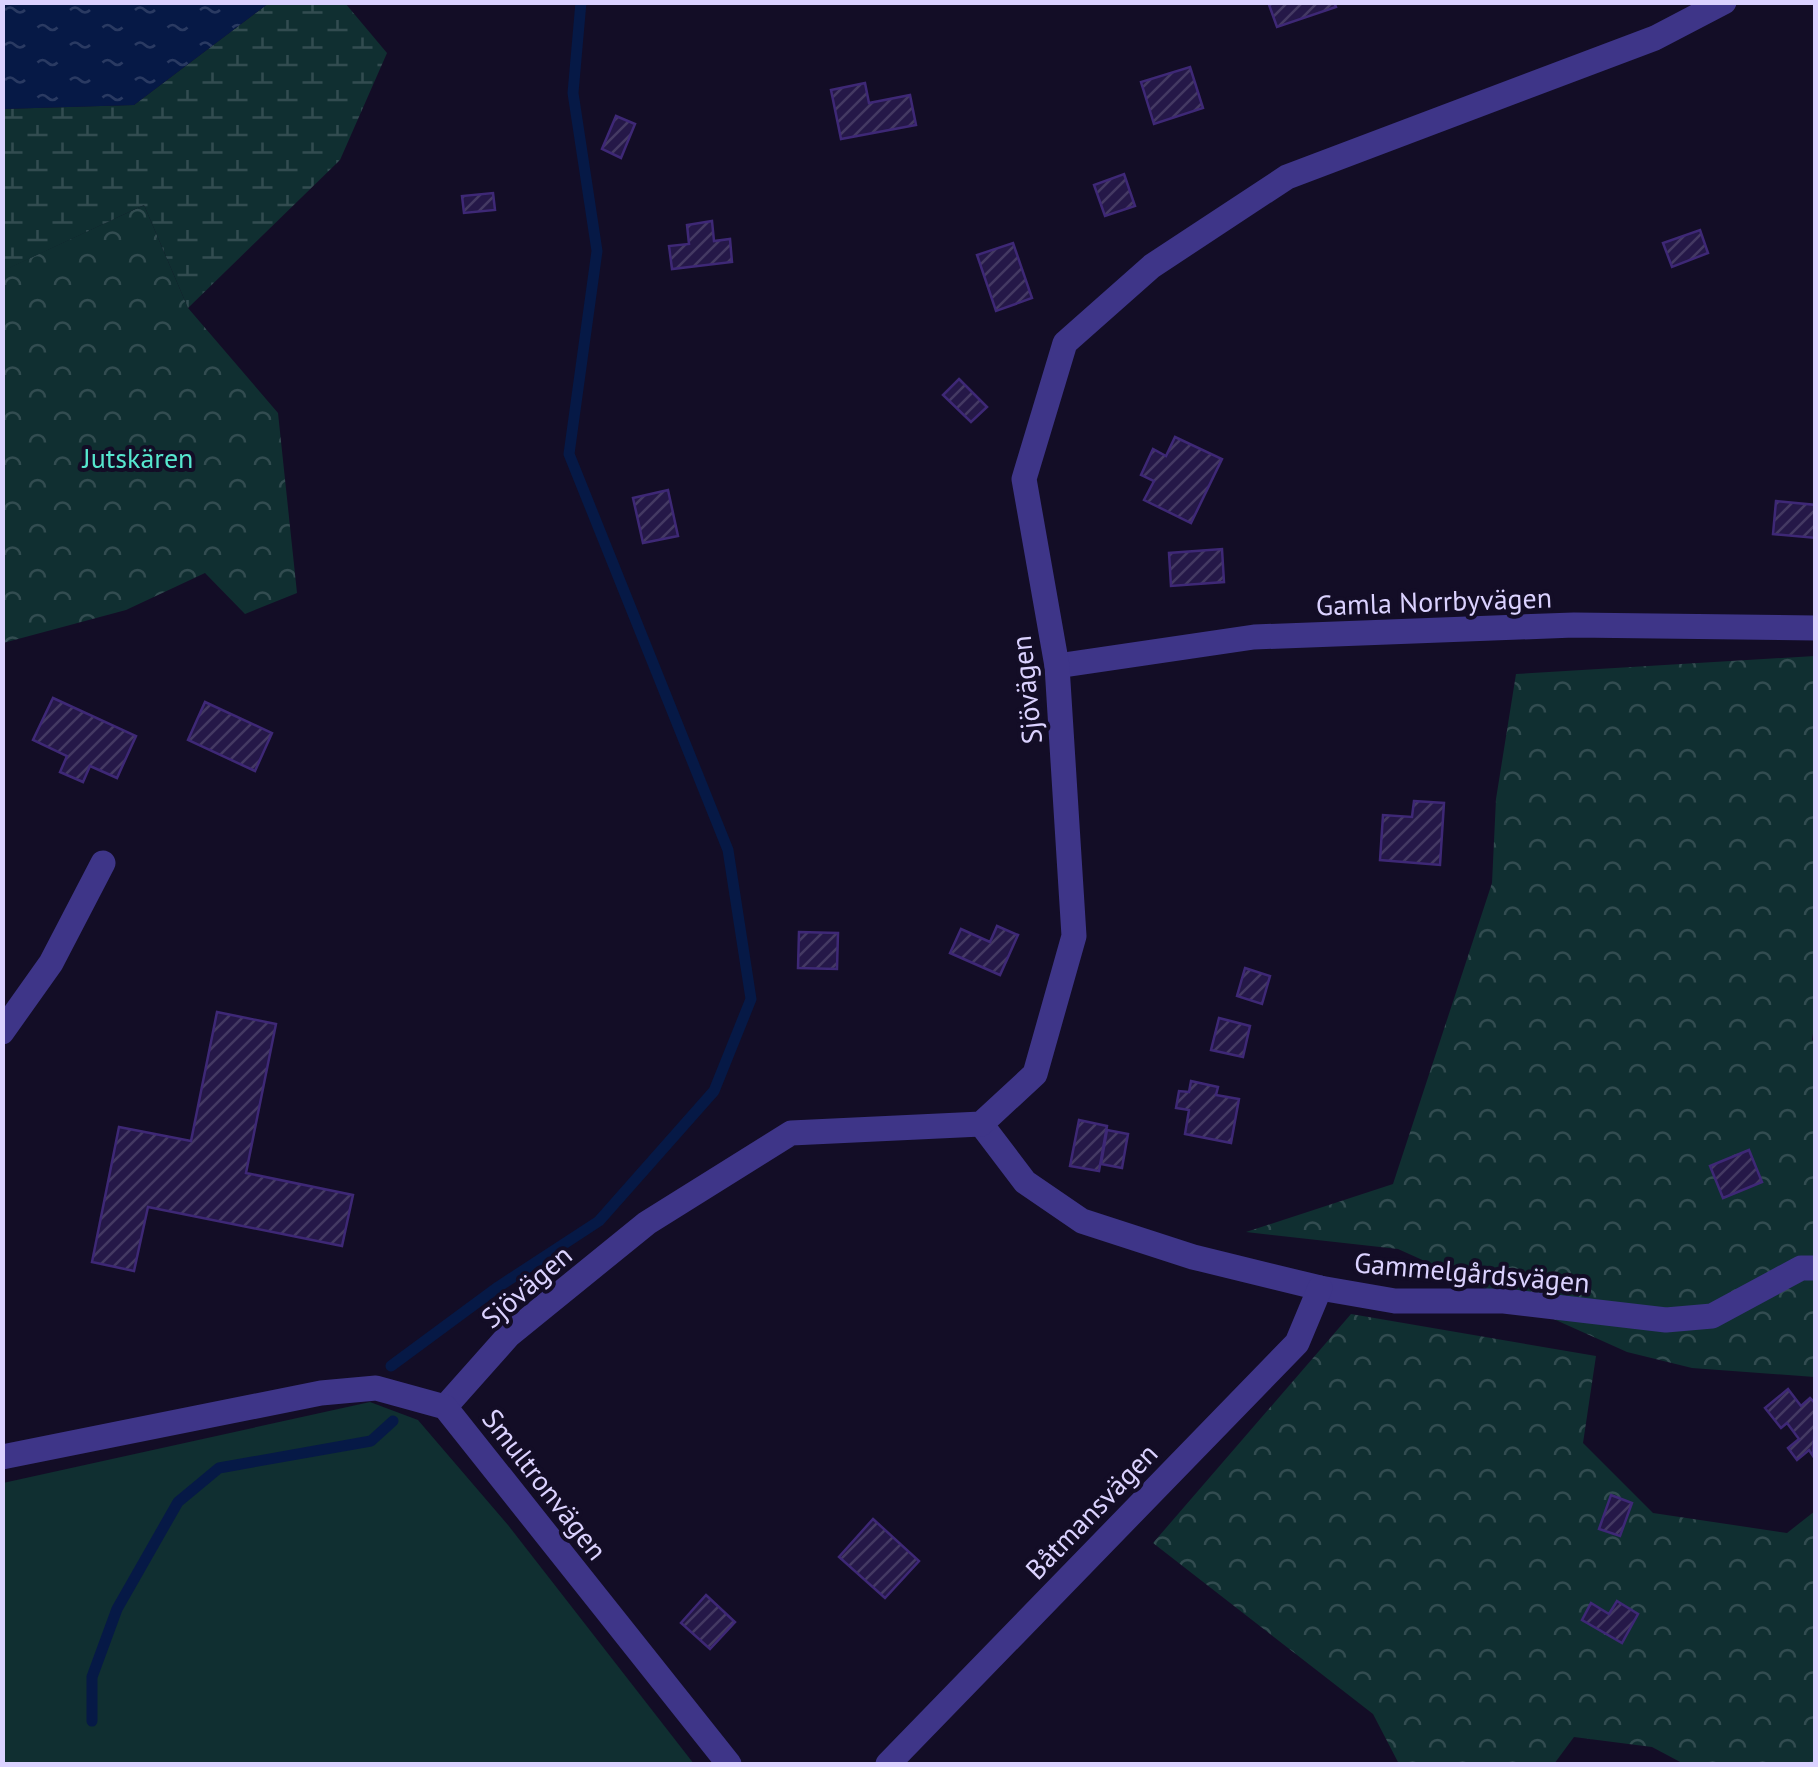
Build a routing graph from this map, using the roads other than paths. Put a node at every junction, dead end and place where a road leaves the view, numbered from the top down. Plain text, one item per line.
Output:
1 (1724, 2) edge
2 (1816, 628) edge
3 (1056, 666) junction
4 (103, 863) dead end
5 (2, 1032) edge
6 (981, 1124) junction
7 (1816, 1268) edge
8 (1320, 1288) junction
9 (445, 1407) junction
10 (2, 1457) edge
11 (729, 1764) edge
12 (888, 1764) edge

1 - 3 street, Sjövägen
2 - 3 street, Gamla Norrbyvägen
3 - 6 street, Sjövägen
4 - 5 street
6 - 8 street, Gammelgårdsvägen
6 - 9 street, Sjövägen
7 - 8 street, Gammelgårdsvägen
8 - 12 street, Båtmansvägen
9 - 10 street, Smultronvägen
9 - 11 street, Smultronvägen

